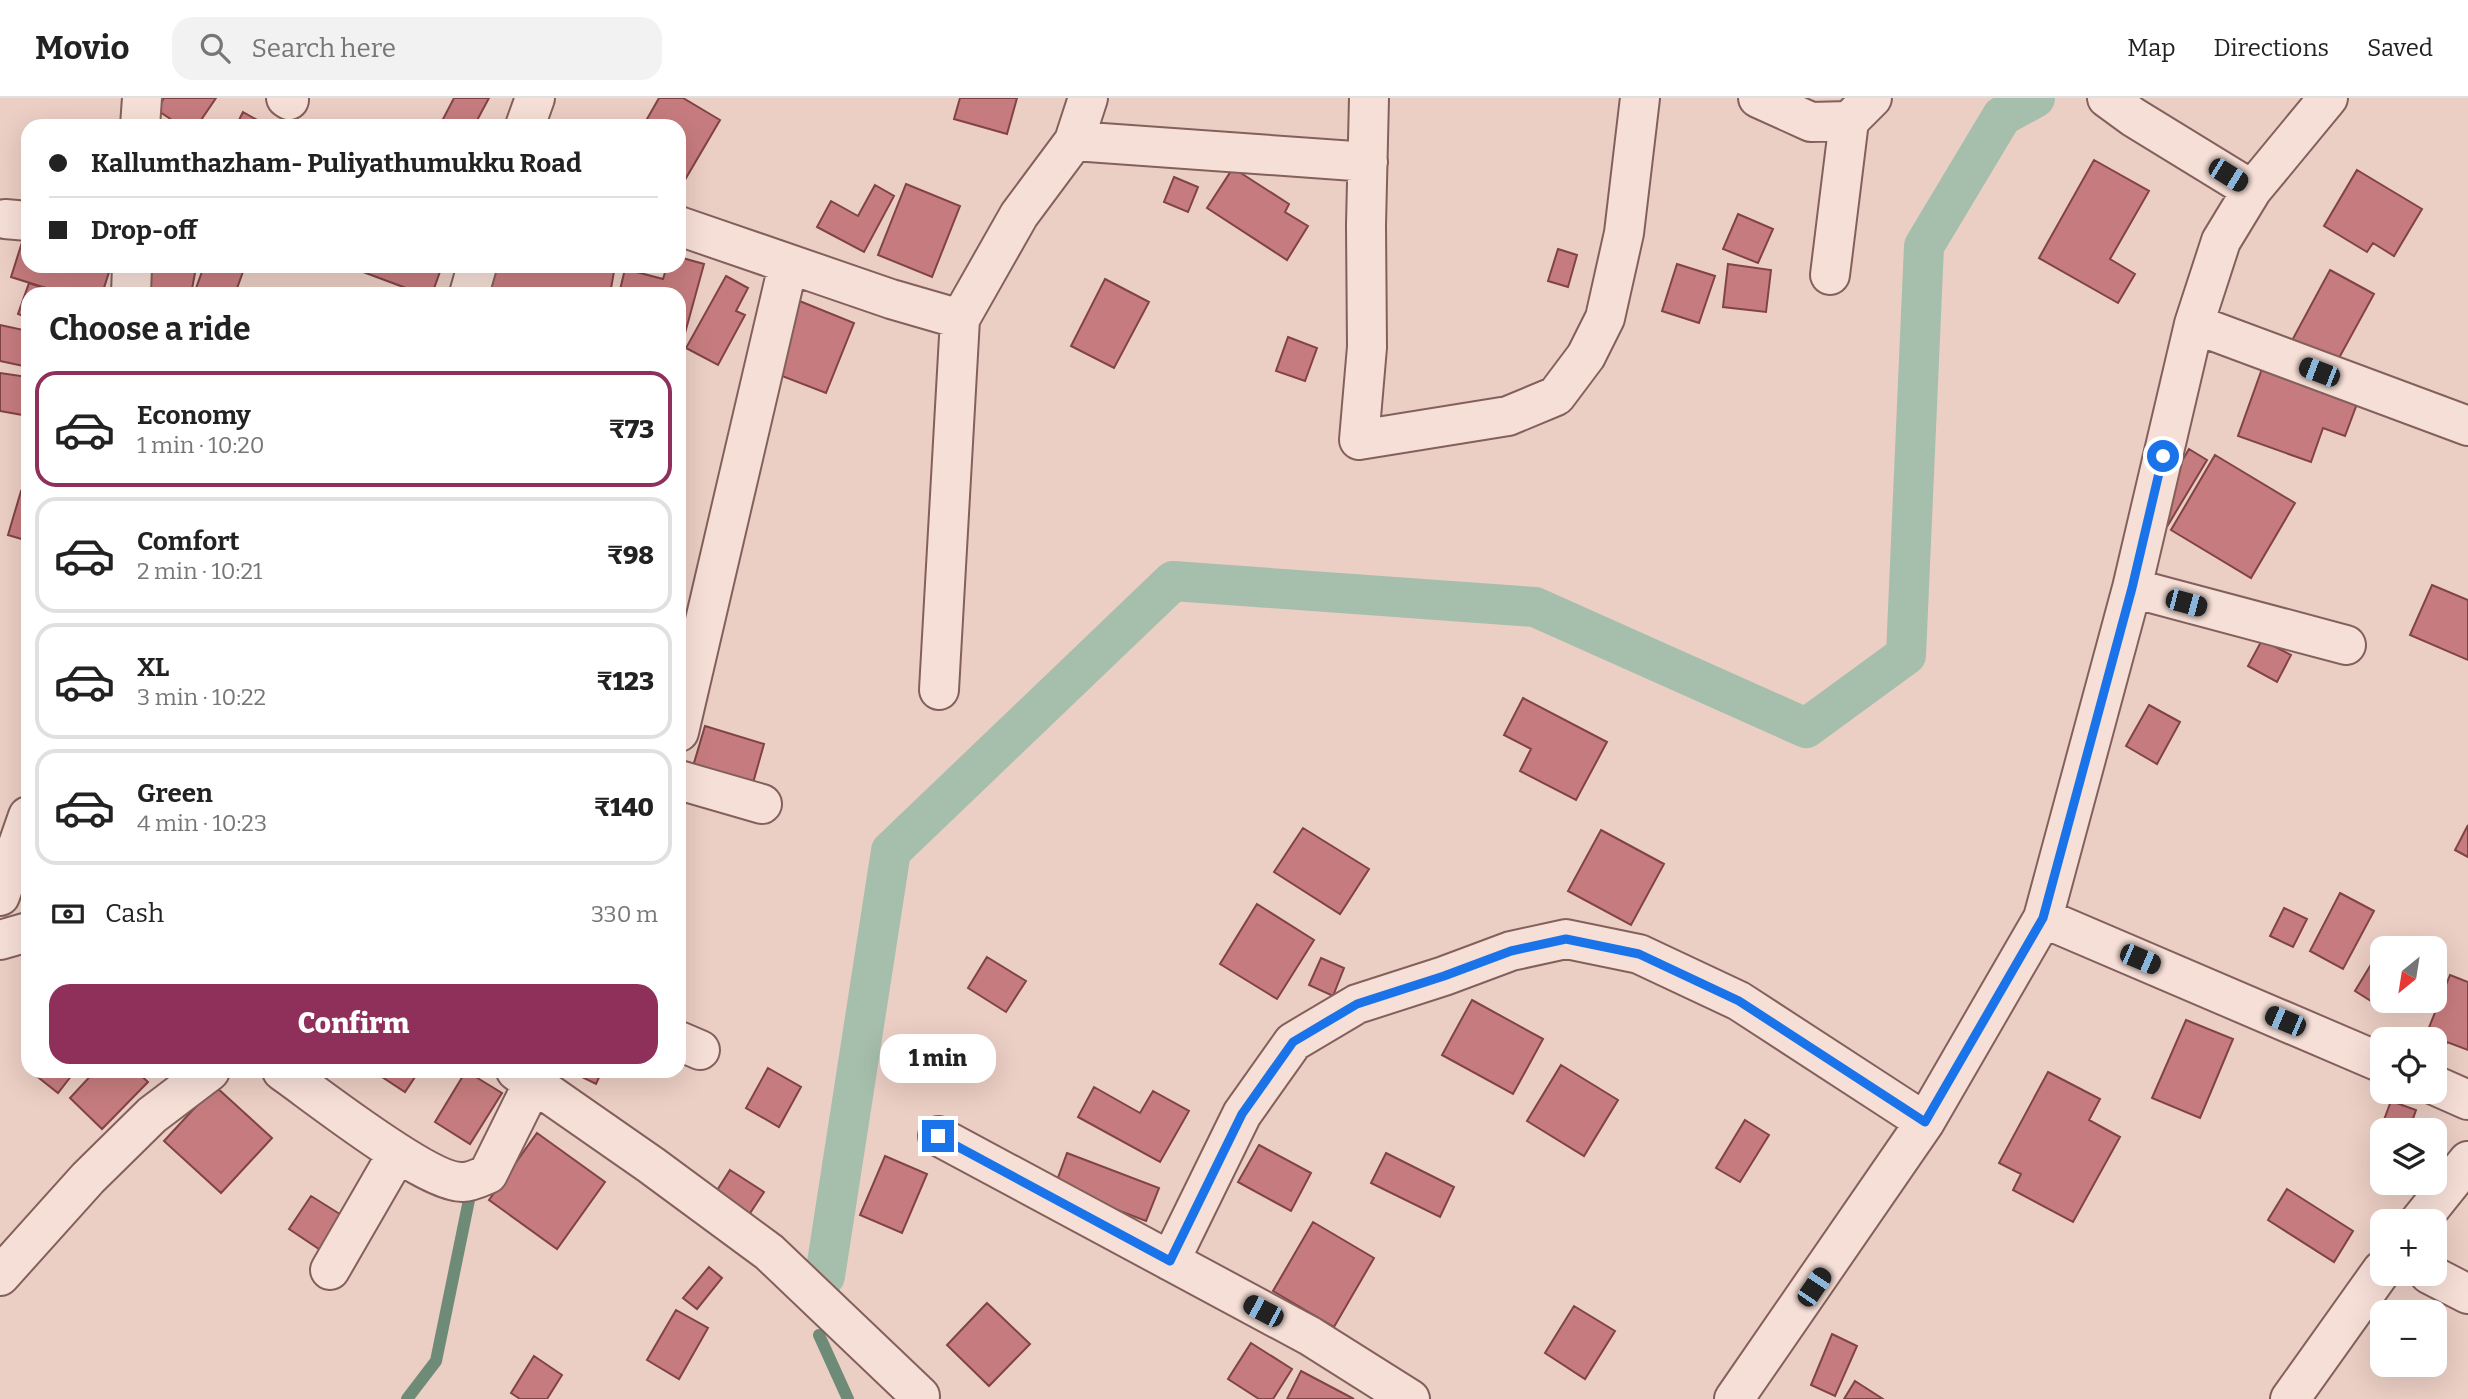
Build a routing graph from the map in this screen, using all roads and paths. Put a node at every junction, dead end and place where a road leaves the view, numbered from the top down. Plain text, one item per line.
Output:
1 (142, 98) edge
2 (535, 98) edge
3 (1088, 98) edge
4 (1369, 98) edge
5 (1640, 98) edge
6 (1758, 98) edge
7 (2328, 98) edge
8 (2120, 107) edge
9 (1861, 109) edge
10 (140, 119) edge
11 (528, 119) edge
12 (1074, 141) junction
13 (1368, 162) junction
14 (2252, 190) junction
15 (686, 229) edge
16 (788, 265) junction
17 (1830, 275) dead end
18 (960, 319) junction
19 (2194, 324) junction
20 (2468, 426) edge
21 (2132, 588) junction
22 (2346, 645) dead end
23 (939, 690) dead end
24 (686, 702) edge
25 (686, 782) edge
26 (762, 804) dead end
27 (21, 829) edge
28 (7, 856) edge
29 (0, 896) edge
30 (2043, 918) junction
31 (21, 934) edge
32 (0, 940) edge
33 (2370, 1058) edge
34 (202, 1078) edge
35 (292, 1078) edge
36 (527, 1078) edge
37 (532, 1078) edge
38 (2447, 1091) edge
39 (2468, 1100) edge
40 (1925, 1122) junction
41 (938, 1136) dead end
42 (397, 1154) junction
43 (2468, 1161) edge
44 (2429, 1209) edge
45 (1170, 1261) junction
46 (330, 1270) dead end
47 (0, 1276) edge
48 (2447, 1283) edge
49 (2371, 1286) edge
50 (2468, 1294) edge
51 (920, 1395) dead end
52 (1410, 1399) edge
53 (1734, 1399) edge
54 (2290, 1399) edge

1 - 10 street
2 - 11 street
3 - 12 street
4 - 13 street
5 - 13 street
6 - 9 street
7 - 14 street
8 - 14 street
9 - 17 street
12 - 13 street
12 - 18 street
14 - 19 street
15 - 16 street
16 - 18 street
16 - 24 street
18 - 23 street
19 - 20 street
19 - 21 street
21 - 22 street
21 - 30 street
25 - 26 street
27 - 28 street
28 - 29 street
30 - 33 street
30 - 40 street
31 - 32 street
34 - 47 street
35 - 42 street
36 - 42 street
37 - 51 street
38 - 39 street
40 - 45 street
40 - 53 street
41 - 45 street
42 - 46 street
43 - 44 street
45 - 52 street
48 - 50 street
49 - 54 street

